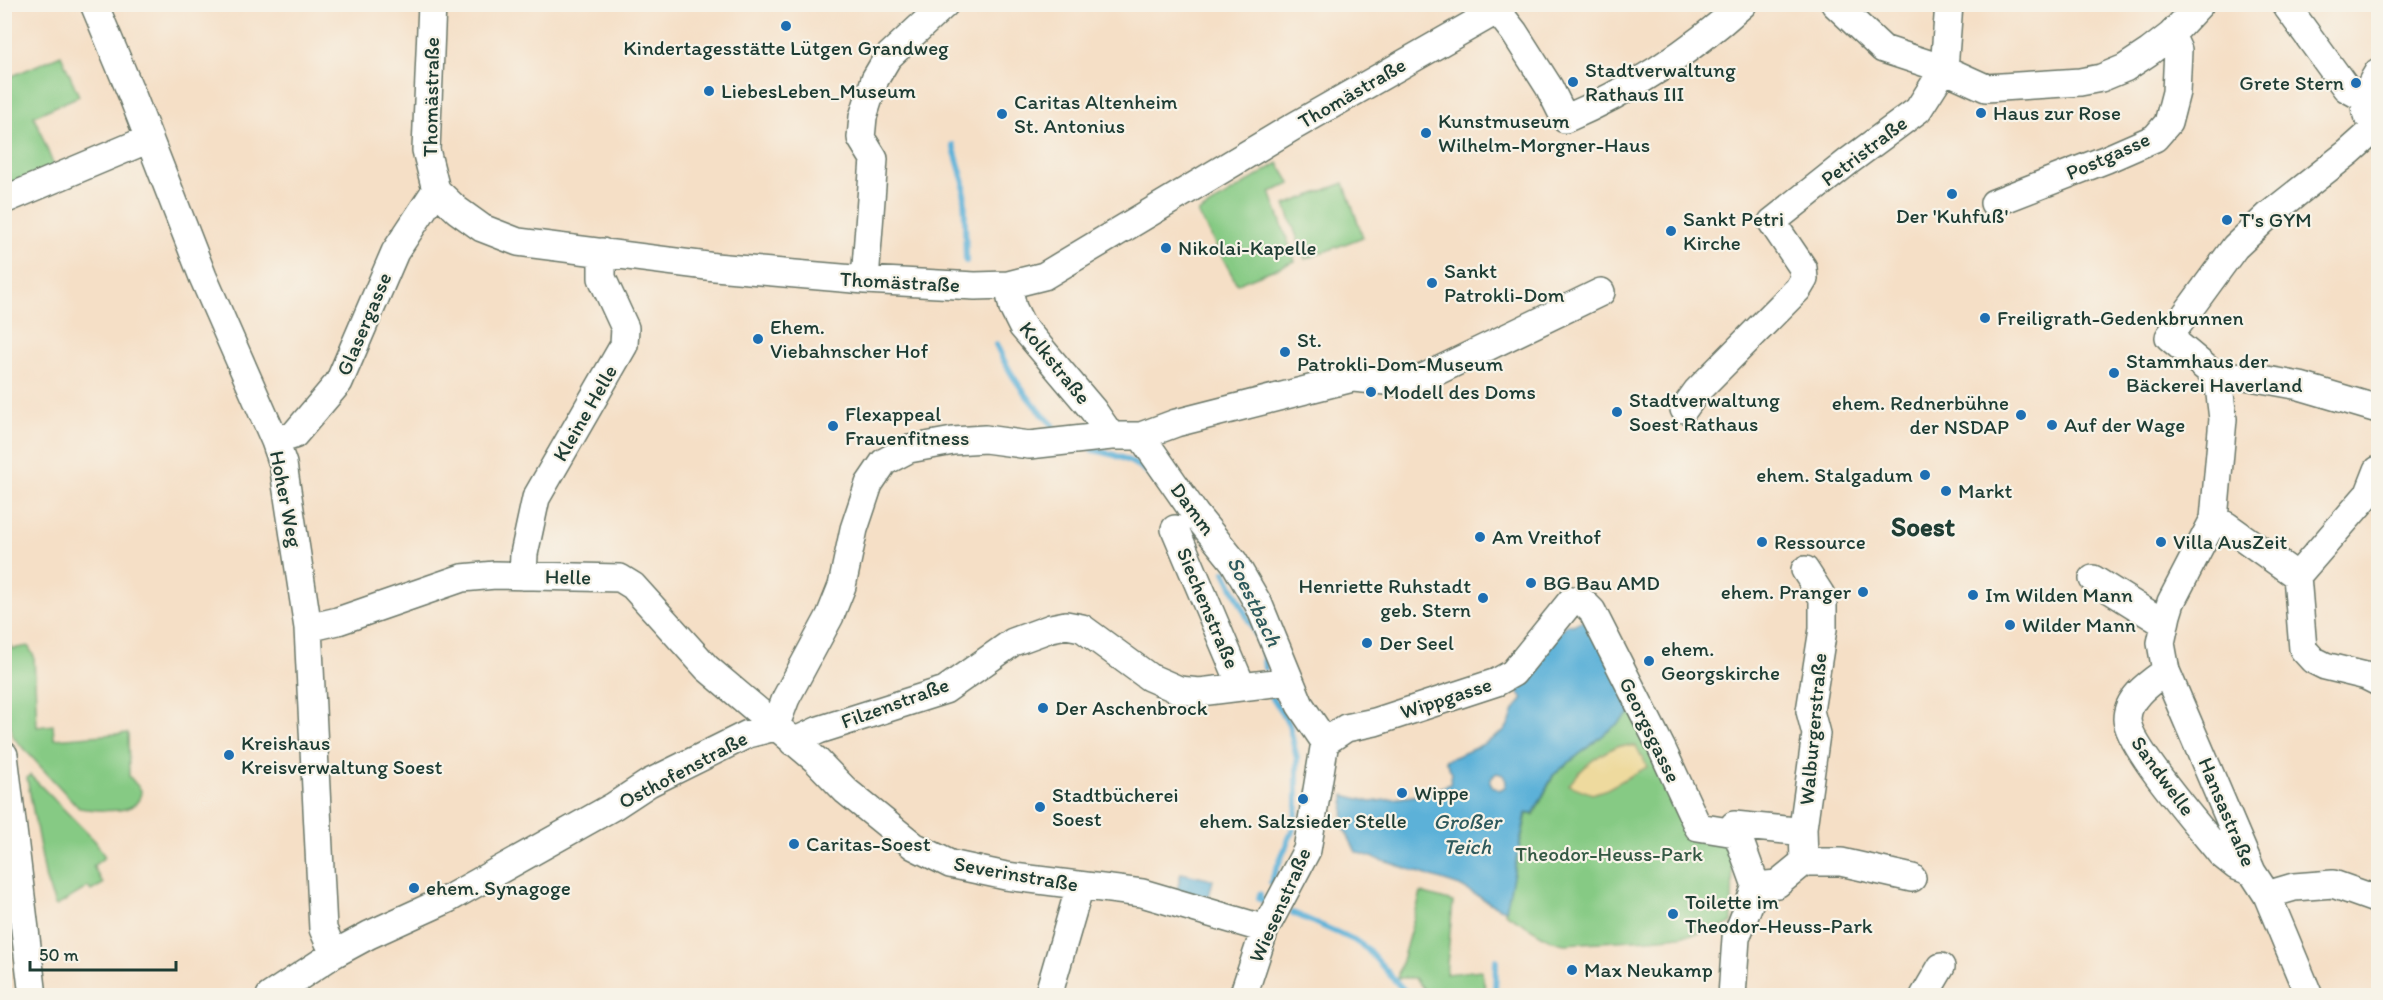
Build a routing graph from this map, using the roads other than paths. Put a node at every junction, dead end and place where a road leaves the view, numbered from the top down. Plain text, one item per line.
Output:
1 (94, 4) edge
2 (432, 4) edge
3 (945, 4) edge
4 (1743, 4) edge
5 (1835, 4) edge
6 (1949, 4) edge
7 (2200, 4) edge
8 (2285, 4) edge
9 (1494, 8) edge
10 (2171, 35) junction
11 (1944, 69) junction
12 (2379, 72) edge
13 (2366, 99) junction
14 (2378, 126) edge
15 (149, 139) junction
16 (436, 190) junction
17 (4, 200) edge
18 (1994, 203) dead end
19 (602, 252) junction
20 (865, 280) junction
21 (1008, 285) junction
22 (1601, 292) dead end
23 (2218, 378) junction
24 (1684, 409) dead end
25 (2379, 409) edge
26 (1140, 435) junction
27 (1111, 436) junction
28 (275, 441) junction
29 (2379, 470) edge
30 (2214, 519) junction
31 (1174, 529) dead end
32 (1805, 570) dead end
33 (523, 576) junction
34 (2297, 576) junction
35 (2093, 579) dead end
36 (1583, 602) joint
37 (2168, 613) junction
38 (309, 628) junction
39 (2166, 671) junction
40 (1290, 681) junction
41 (2379, 682) edge
42 (1242, 687) junction
43 (784, 734) junction
44 (1335, 735) junction
45 (4, 755) edge
46 (1803, 828) junction
47 (1735, 833) junction
48 (1804, 862) junction
49 (2252, 872) junction
50 (1912, 878) dead end
51 (1080, 886) junction
52 (1756, 886) junction
53 (2267, 895) junction
54 (2379, 900) edge
55 (1264, 929) junction
56 (334, 954) junction
57 (1941, 967) dead end
58 (301, 986) edge
59 (33, 996) edge
60 (270, 996) edge
61 (1048, 996) edge
62 (1243, 996) edge
63 (1732, 996) edge
64 (1924, 996) edge
65 (2309, 996) edge

1 - 15 street, Hoher Weg
2 - 16 street, Thomästraße
3 - 20 street
4 - 9 street
5 - 11 street
6 - 11 street
7 - 10 street
8 - 13 street
9 - 21 street, Thomästraße
10 - 11 street
10 - 18 street, Postgasse
11 - 24 street, Petristraße
12 - 13 street
13 - 14 street
14 - 23 street
15 - 17 street
15 - 28 street, Hoher Weg
16 - 19 street, Thomästraße
16 - 28 street, Glasergasse
19 - 20 street, Thomästraße
19 - 33 street, Kleine Helle
20 - 21 street, Thomästraße
21 - 27 street, Kolkstraße
22 - 26 street, Osthofenstraße
23 - 25 street
23 - 30 street
26 - 27 street, Osthofenstraße
26 - 40 street, Damm
27 - 43 street, Osthofenstraße
28 - 38 street, Hoher Weg
29 - 34 street
30 - 34 street
30 - 37 street
31 - 42 street, Siechenstraße
32 - 46 street, Walburgerstraße
33 - 38 street, Helle
33 - 43 street, Helle
34 - 41 street
35 - 37 street
36 - 44 street, Wippgasse
36 - 47 street, Georgsgasse
37 - 39 street, Hansastraße
38 - 56 street, Hoher Weg
39 - 49 street, Hansastraße
39 - 49 street, Sandwelle
40 - 42 street, Filzenstraße
40 - 44 street
42 - 43 street, Filzenstraße
43 - 51 street, Severinstraße
43 - 56 street, Osthofenstraße
44 - 55 street, Wiesenstraße
45 - 59 street
46 - 47 street, Walburgerstraße
46 - 48 street, Walburgerstraße
47 - 52 street
48 - 50 street
48 - 52 street
49 - 53 street, Hansastraße
51 - 55 street, Severinstraße
51 - 61 street
52 - 63 street
53 - 54 street
53 - 65 street, Hansastraße
55 - 62 street, Wiesenstraße
56 - 58 street, Osthofenstraße
57 - 64 street
58 - 60 street, Osthofenstraße

